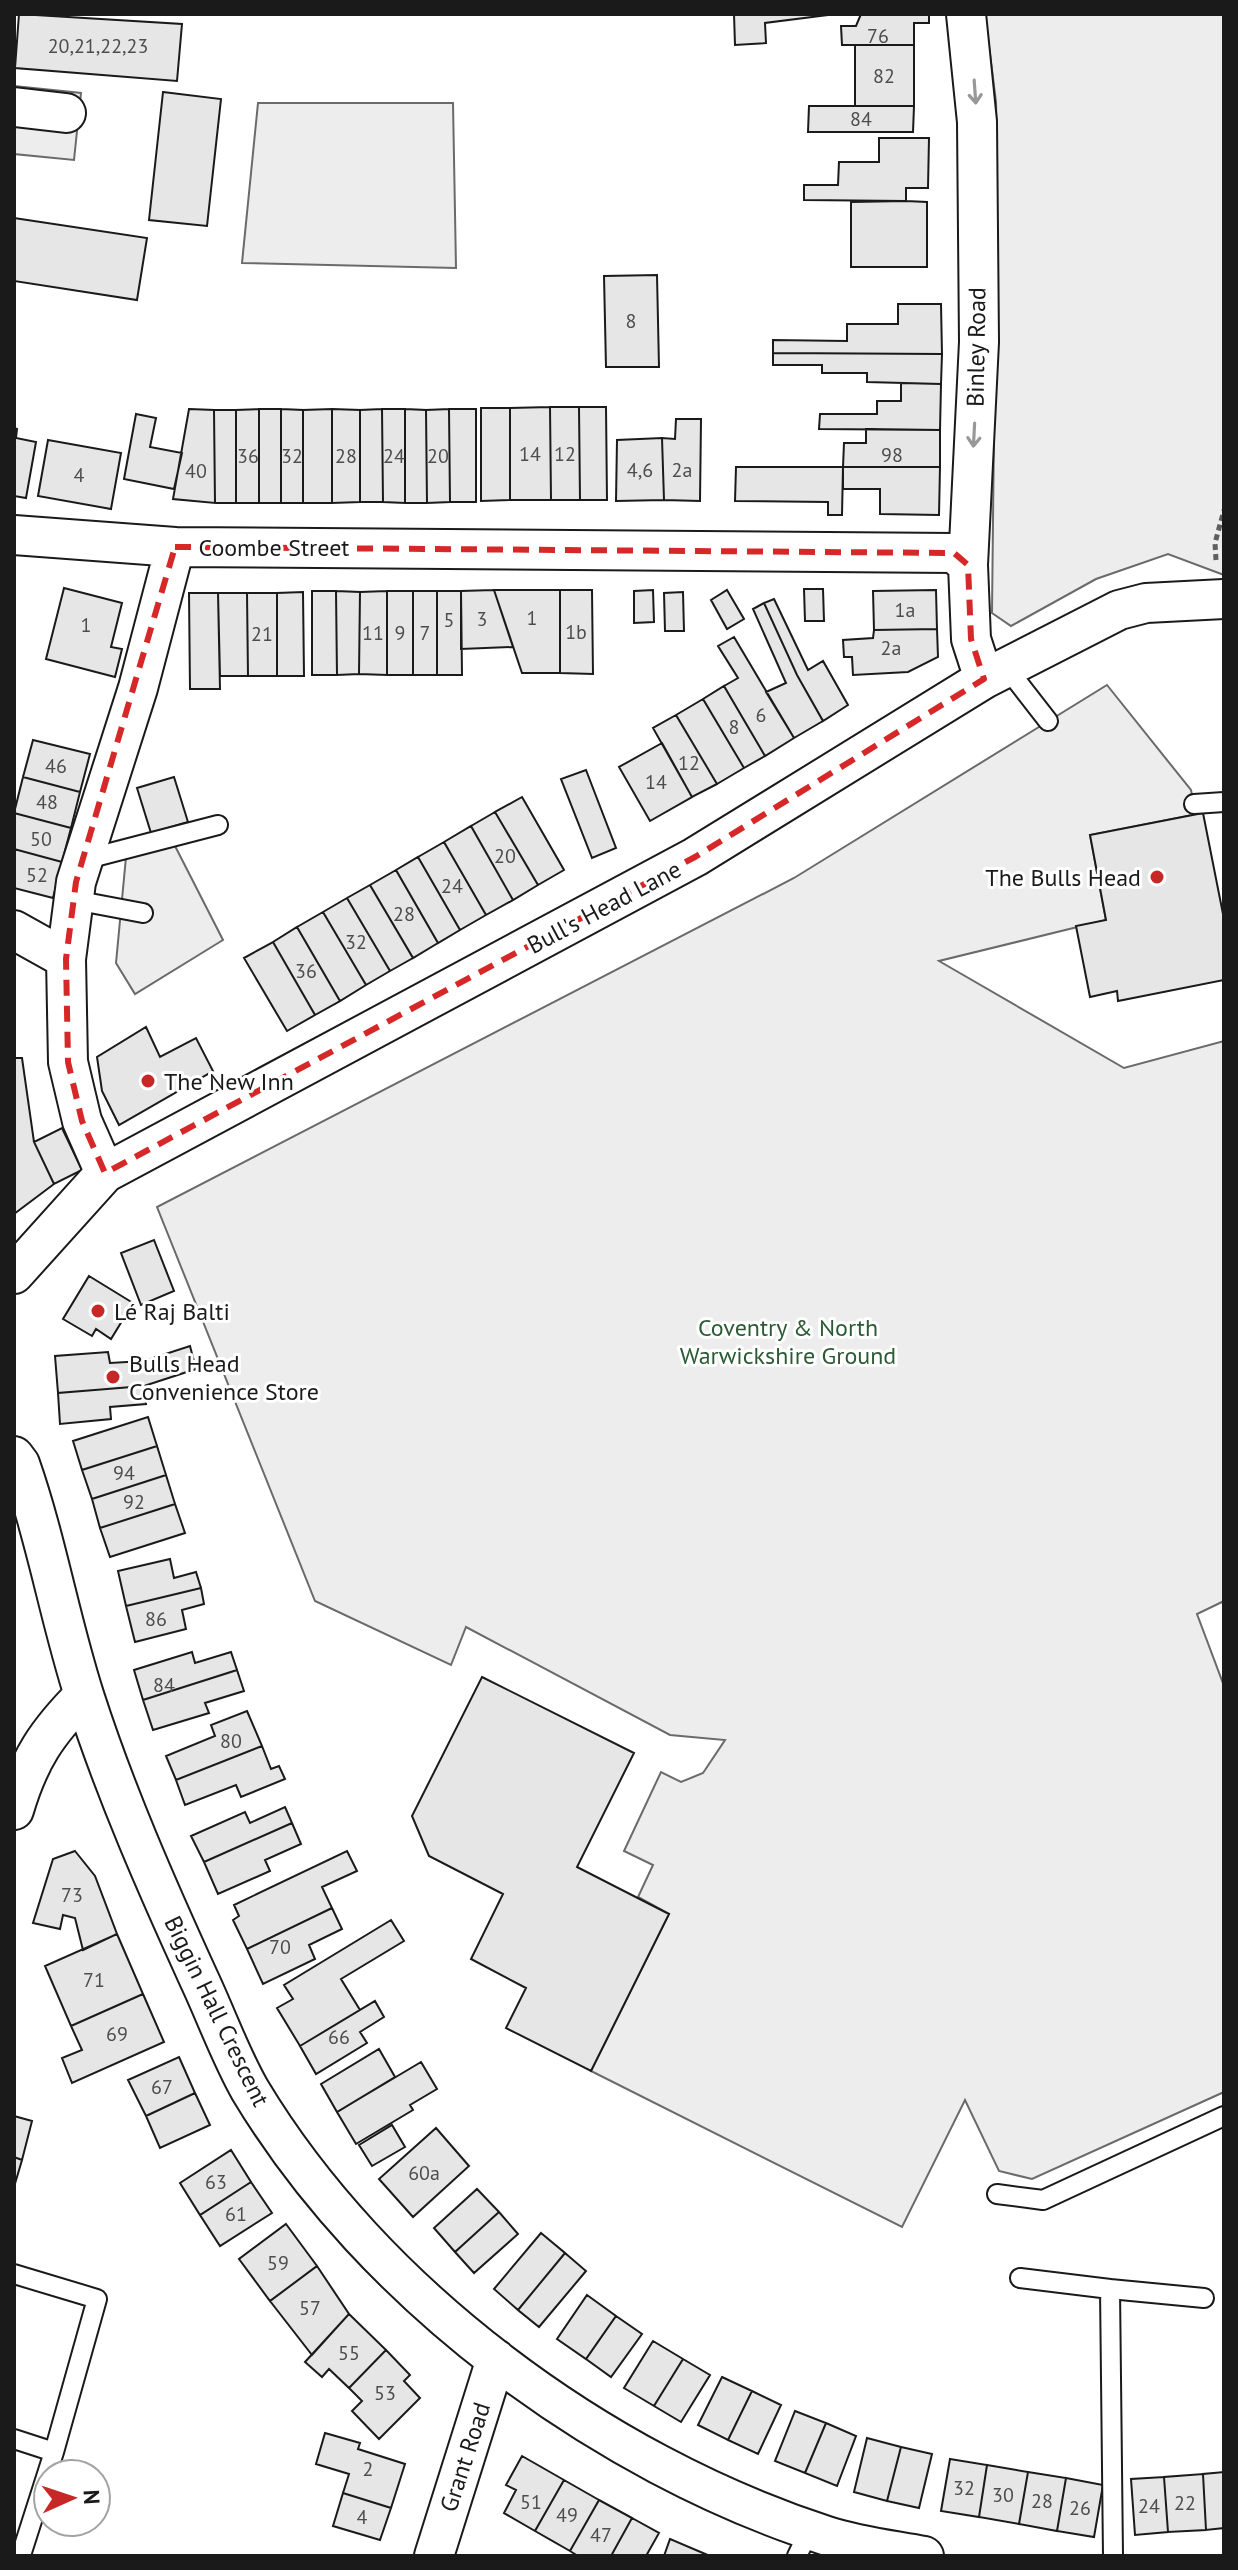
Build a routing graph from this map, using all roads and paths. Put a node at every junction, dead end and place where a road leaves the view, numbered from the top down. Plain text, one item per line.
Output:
1 (966, 14) edge
2 (14, 107) edge
3 (66, 113) dead end
4 (14, 535) edge
5 (175, 547) junction
6 (968, 565) junction
7 (1224, 599) edge
8 (995, 673) junction
9 (1048, 721) dead end
10 (1224, 802) edge
11 (1194, 804) dead end
12 (218, 825) dead end
13 (83, 860) junction
14 (74, 900) junction
15 (143, 913) dead end
16 (14, 930) edge
17 (66, 959) junction
18 (105, 1173) junction
19 (14, 1274) edge
20 (14, 1456) edge
21 (84, 1695) junction
22 (14, 1810) edge
23 (1224, 2116) edge
24 (997, 2194) dead end
25 (14, 2274) edge
26 (1020, 2278) dead end
27 (1110, 2289) junction
28 (1204, 2298) dead end
29 (496, 2359) junction
30 (14, 2439) edge
31 (54, 2452) junction
32 (804, 2542) edge
33 (22, 2552) dead end
34 (434, 2556) edge
35 (924, 2556) edge
36 (1113, 2556) edge

1 -> 6 street, Binley Road
2 - 3 street
4 - 5 street
5 - 6 street, Coombe Street
5 - 13 street, Coombe Street
6 - 8 street, Binley Road
7 - 8 street, Bull's Head Lane
8 - 9 lane
8 - 18 street, Bull's Head Lane
10 - 11 lane
12 - 13 lane
13 - 14 street, Coombe Street
14 - 15 lane
14 - 17 street, Coombe Street
16 - 17 street
17 - 18 street, Coombe Street
18 - 19 street, Bull's Head Lane
20 - 21 street, Biggin Hall Crescent
21 - 22 street
21 - 29 street, Biggin Hall Crescent
23 - 24 lane
25 - 31 lane
26 - 27 lane
27 - 28 lane
27 - 36 lane
29 - 32 street, Biggin Hall Crescent
29 - 34 street, Grant Road
30 - 31 lane
31 - 33 lane
32 - 35 street, Biggin Hall Crescent

